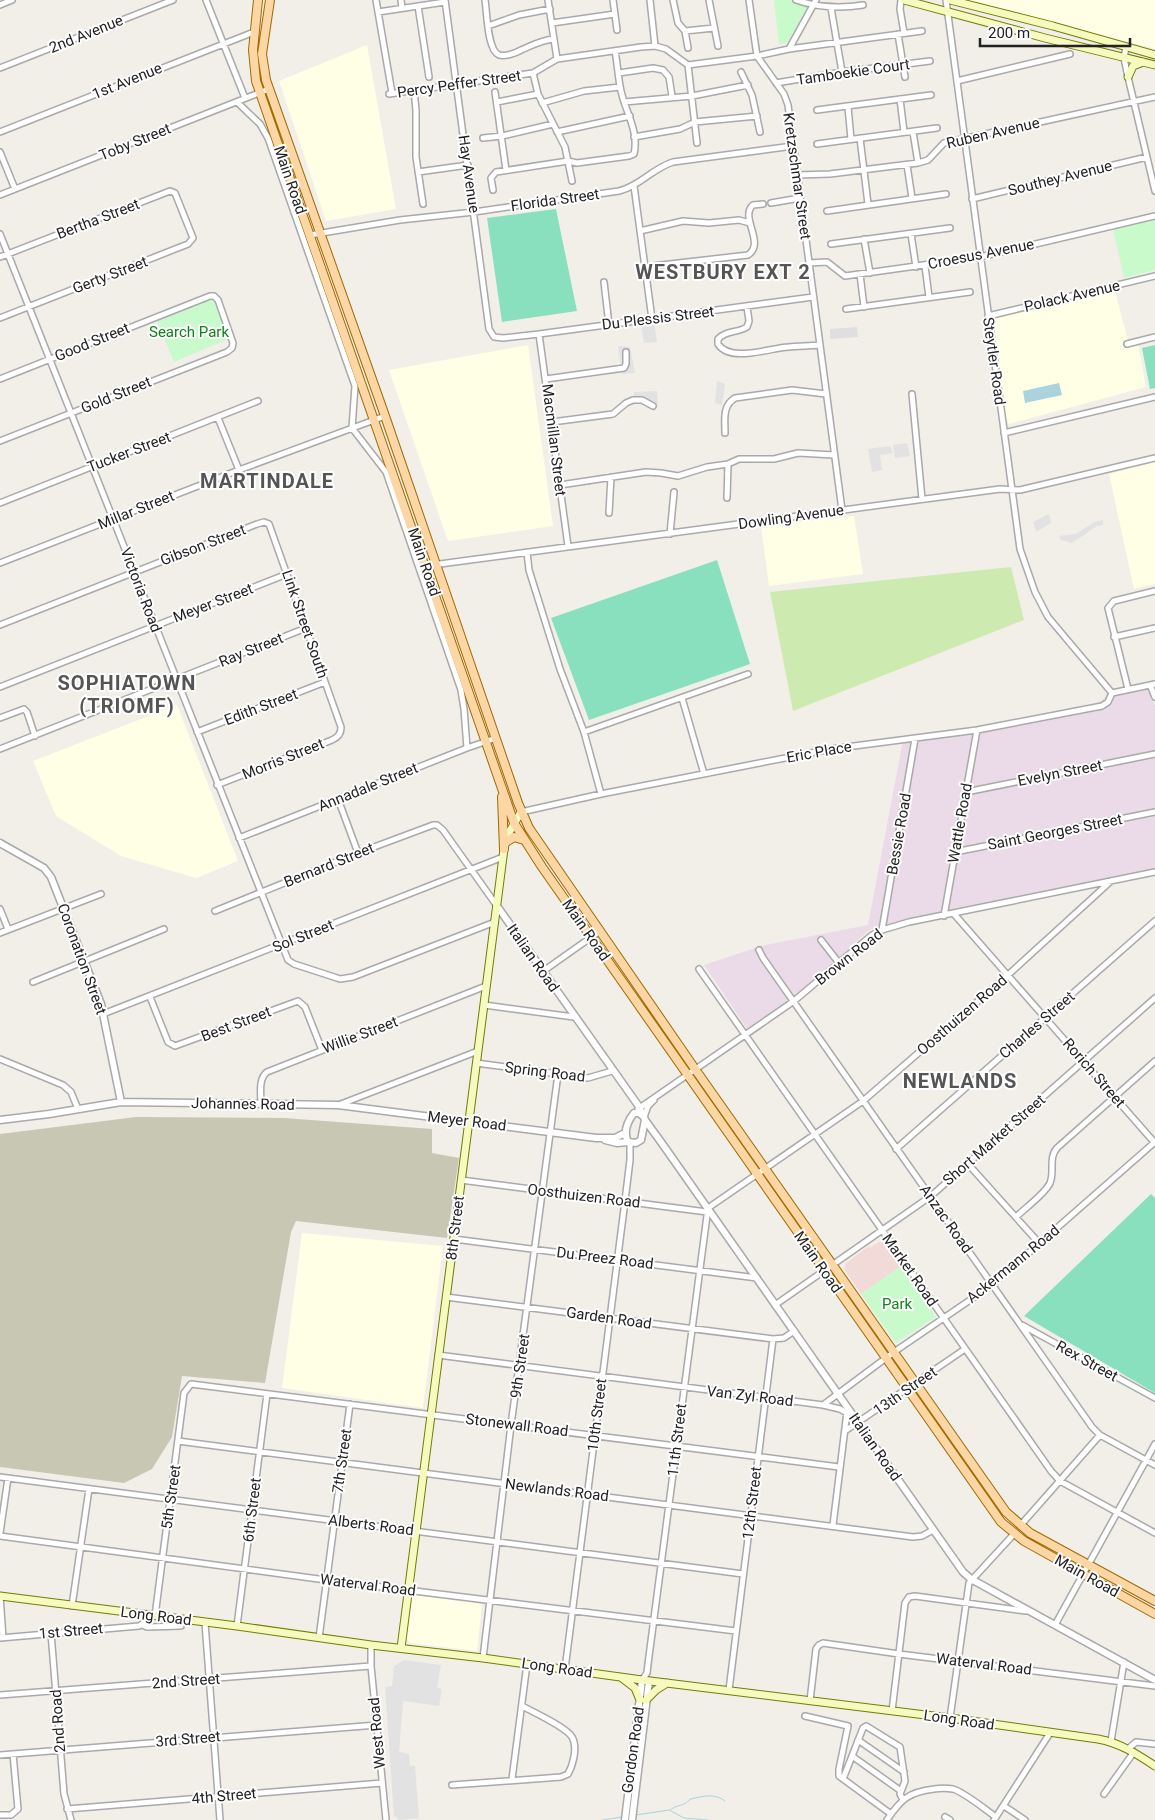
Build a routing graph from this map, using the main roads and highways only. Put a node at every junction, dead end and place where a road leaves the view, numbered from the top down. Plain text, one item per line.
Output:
1 (258, 0) edge
2 (270, 0) edge
3 (903, 0) edge
4 (950, 0) edge
5 (1155, 55) edge
6 (1143, 62) junction
7 (1155, 65) edge
8 (1128, 77) road end
9 (502, 789) junction
10 (521, 812) junction
11 (514, 824) junction
12 (524, 840) junction
13 (504, 850) junction
14 (0, 1596) edge
15 (1155, 1601) edge
16 (1155, 1614) edge
17 (401, 1648) junction
18 (620, 1677) junction
19 (667, 1683) junction
20 (1155, 1766) edge

1 - 9 main road, Main Road
2 - 10 main road, Main Road
3 - 6 main road
4 - 5 main road
6 - 7 main road
6 - 8 main road
9 - 11 main road, Main Road
9 - 13 main road
10 - 11 main road, 8th Street
10 - 15 main road, Main Road
11 - 12 main road, Main Road
11 - 13 main road, 8th Street
12 - 13 main road
12 - 16 main road, Main Road
13 - 17 main road, 8th Street
14 - 17 main road, Long Road
17 - 18 main road, Long Road
18 - 19 main road, Long Road
18 - 19 main road
19 - 20 main road, Long Road

